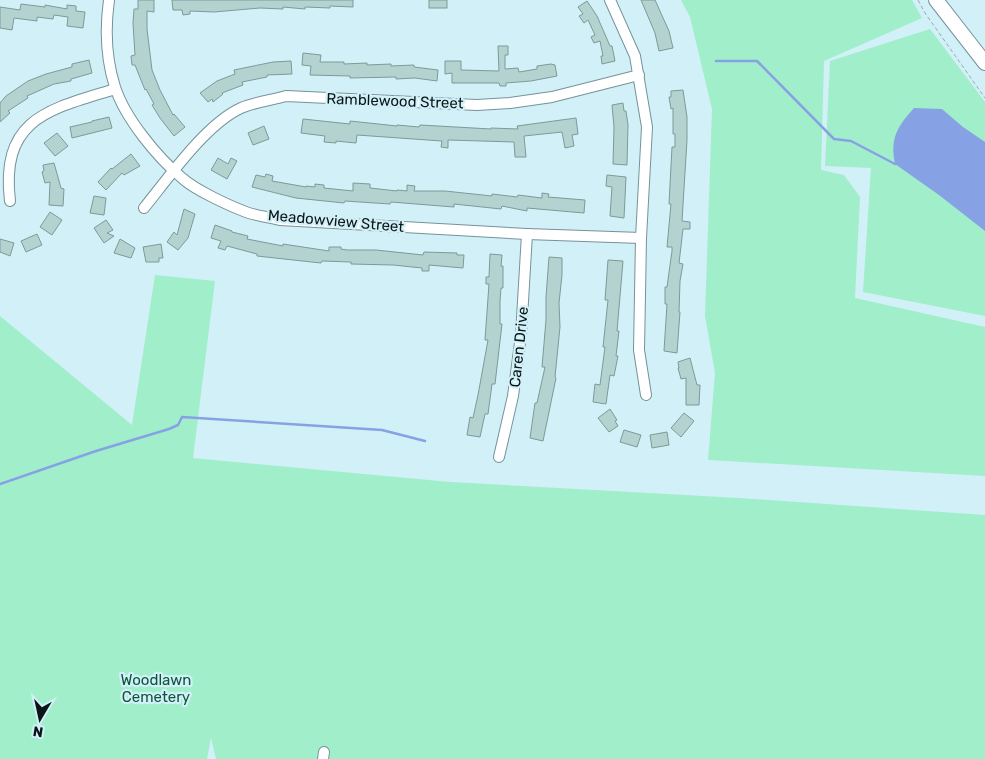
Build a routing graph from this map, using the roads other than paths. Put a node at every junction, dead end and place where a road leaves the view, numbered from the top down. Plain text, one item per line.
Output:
1 (109, 0) edge
2 (610, 0) edge
3 (936, 0) edge
4 (985, 63) edge
5 (639, 75) junction
6 (115, 89) junction
7 (175, 171) junction
8 (10, 201) dead end
9 (144, 208) dead end
10 (527, 234) junction
11 (641, 238) junction
12 (646, 395) dead end
13 (499, 458) dead end

1 - 6 street, Meadowview Street
2 - 5 street
3 - 4 main road
5 - 7 street, Ramblewood Street
5 - 11 street
6 - 7 street, Meadowview Street
6 - 8 street
7 - 9 street, Ramblewood Street
7 - 10 street, Meadowview Street
10 - 11 street, Meadowview Street
10 - 13 street, Caren Drive
11 - 12 street

